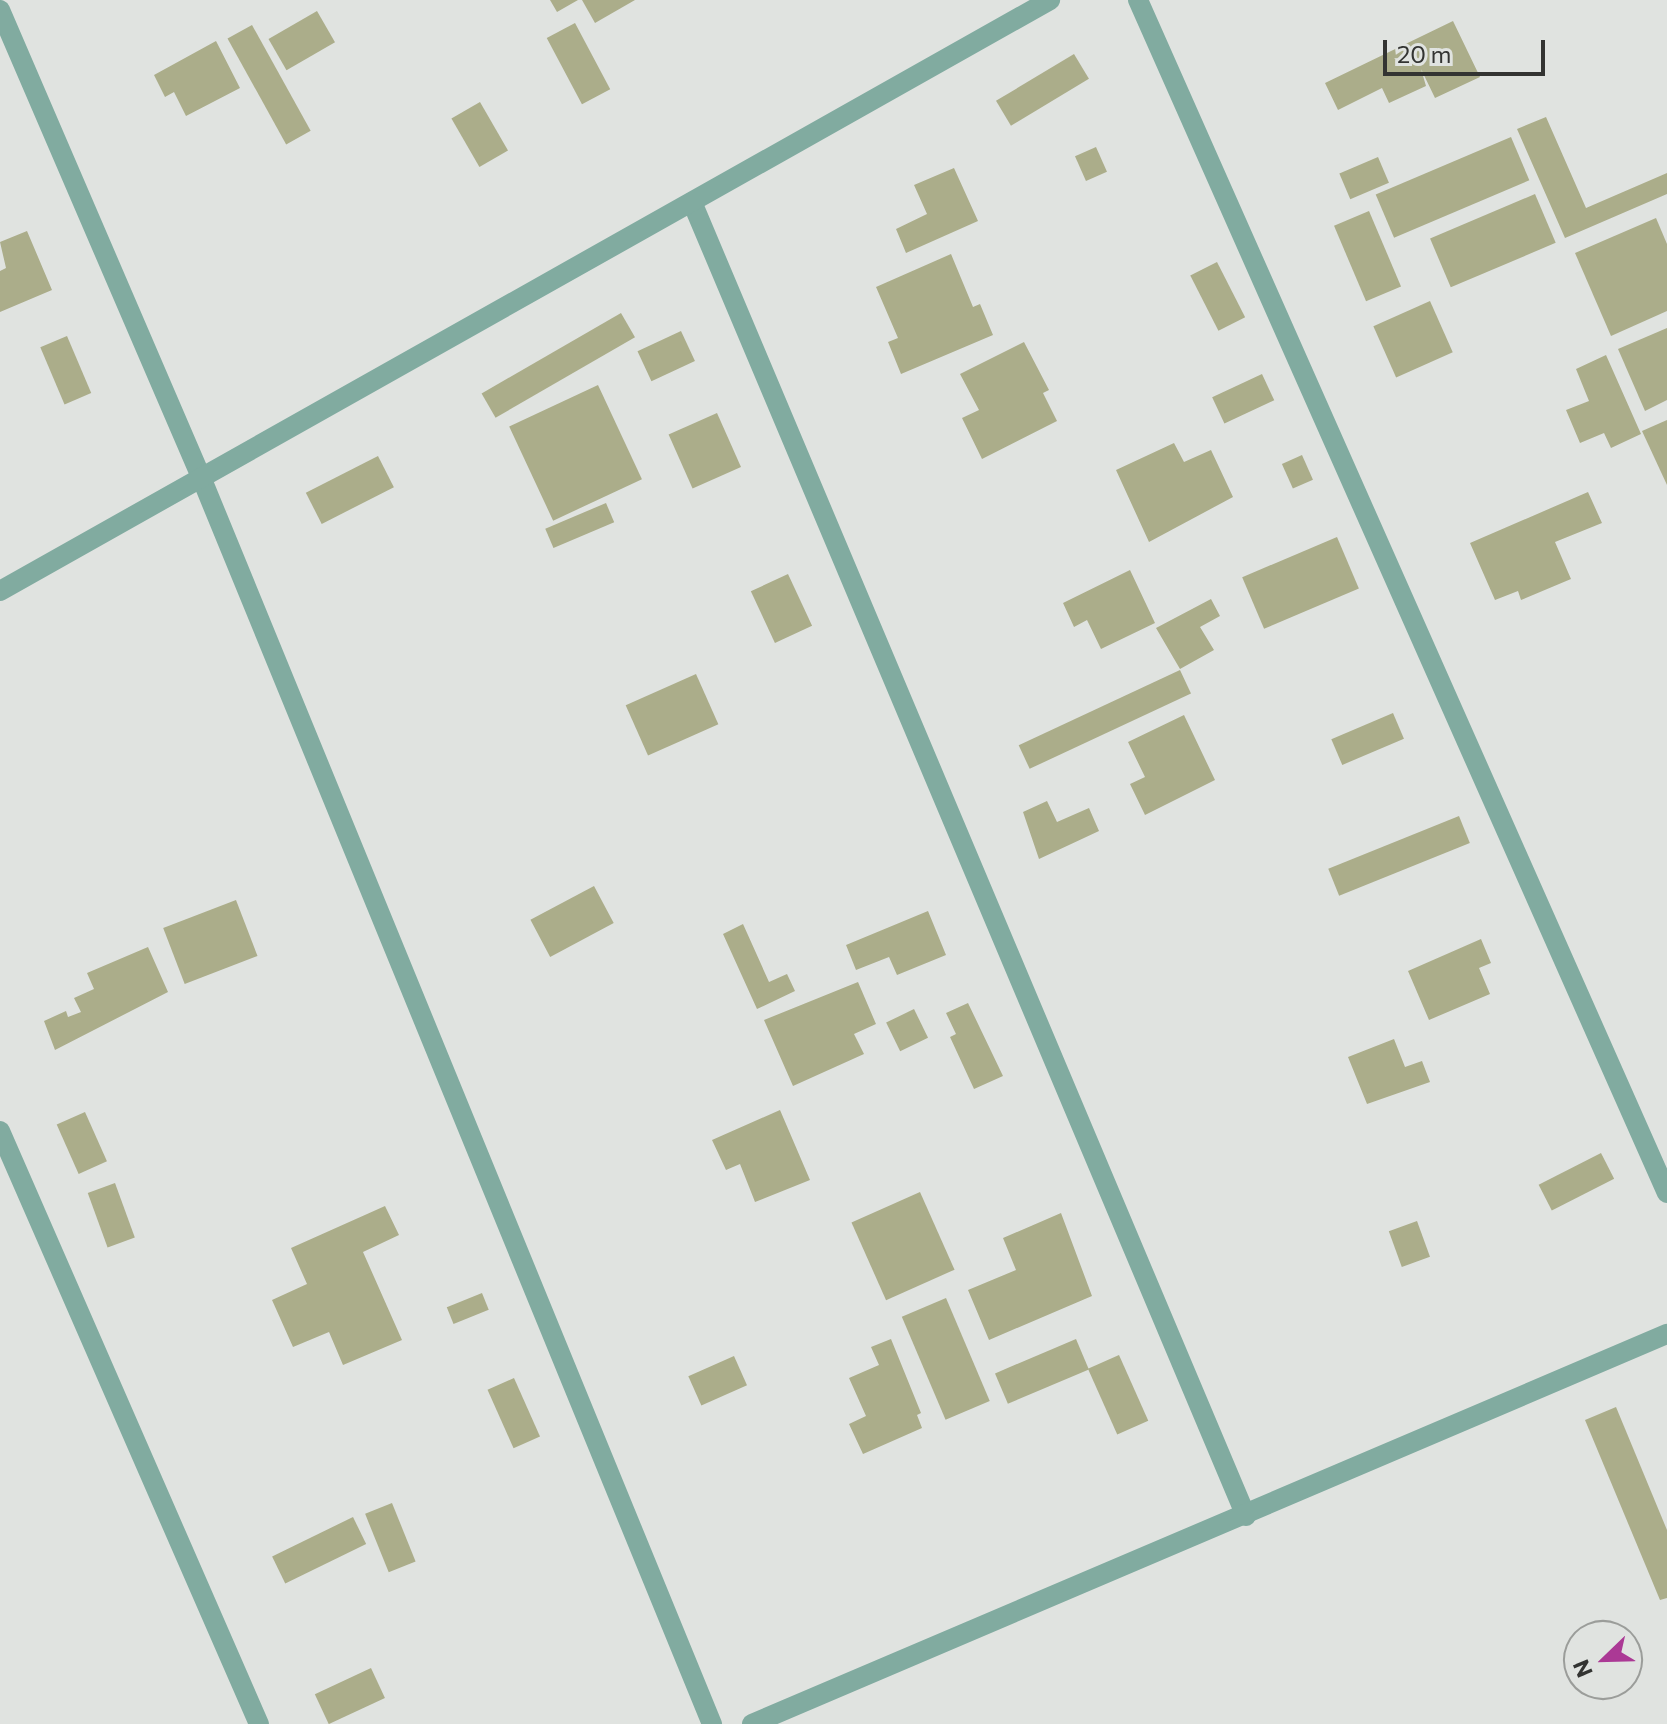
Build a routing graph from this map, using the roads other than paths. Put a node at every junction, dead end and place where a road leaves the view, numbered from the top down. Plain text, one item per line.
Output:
1 (1050, 0) edge
2 (1138, 0) edge
3 (0, 10) edge
4 (692, 202) junction
5 (201, 477) junction
6 (0, 591) edge
7 (0, 1131) edge
8 (1667, 1193) edge
9 (1667, 1334) edge
10 (1246, 1516) junction
11 (259, 1724) edge
12 (712, 1724) edge
13 (752, 1724) edge

1 - 4 street
2 - 8 street
3 - 5 street
4 - 5 street
4 - 10 street
5 - 6 street
5 - 12 street
7 - 11 street
9 - 10 street
10 - 13 street

